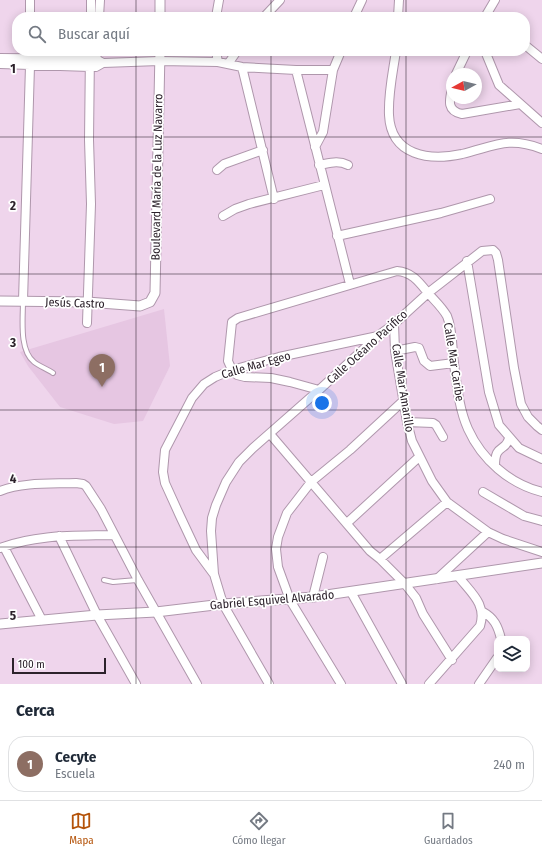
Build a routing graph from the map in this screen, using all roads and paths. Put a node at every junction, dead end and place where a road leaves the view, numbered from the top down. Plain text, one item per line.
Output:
1 (30, 0) edge
2 (91, 0) edge
3 (100, 0) edge
4 (160, 0) edge
5 (219, 0) edge
6 (362, 0) edge
7 (399, 0) edge
8 (496, 0) edge
9 (277, 1) edge
10 (30, 12) edge
11 (91, 12) edge
12 (99, 12) edge
13 (160, 12) edge
14 (217, 12) edge
15 (268, 12) edge
16 (356, 12) edge
17 (398, 12) edge
18 (490, 12) edge
19 (530, 49) edge
20 (160, 56) edge
21 (217, 56) edge
22 (234, 56) edge
23 (338, 56) edge
24 (395, 56) edge
25 (465, 56) edge
26 (487, 56) edge
27 (0, 58) edge
28 (30, 59) edge
29 (542, 59) edge
30 (94, 61) edge
31 (159, 61) junction
32 (218, 62) junction
33 (0, 64) edge
34 (228, 64) junction
35 (242, 67) junction
36 (459, 68) edge
37 (296, 70) junction
38 (333, 70) junction
39 (450, 104) edge
40 (520, 104) junction
41 (542, 123) edge
42 (315, 147) junction
43 (542, 149) edge
44 (262, 150) junction
45 (319, 165) junction
46 (348, 165) dead end
47 (217, 170) dead end
48 (324, 185) junction
49 (274, 199) junction
50 (490, 199) dead end
51 (223, 216) dead end
52 (337, 236) junction
53 (467, 261) junction
54 (350, 284) junction
55 (428, 293) junction
56 (0, 301) edge
57 (23, 301) junction
58 (87, 302) junction
59 (150, 302) joint
60 (87, 323) dead end
61 (394, 324) junction
62 (379, 335) junction
63 (395, 351) junction
64 (454, 363) junction
65 (232, 370) junction
66 (53, 373) dead end
67 (319, 390) junction
68 (402, 402) junction
69 (407, 422) junction
70 (542, 430) edge
71 (270, 434) junction
72 (443, 437) dead end
73 (509, 438) junction
74 (419, 457) junction
75 (542, 459) edge
76 (494, 466) junction
77 (311, 482) junction
78 (0, 491) edge
79 (483, 492) dead end
80 (542, 492) edge
81 (447, 502) junction
82 (542, 521) edge
83 (347, 523) junction
84 (488, 532) junction
85 (114, 535) junction
86 (59, 536) junction
87 (2, 547) edge
88 (542, 552) edge
89 (323, 557) dead end
90 (380, 559) junction
91 (542, 563) edge
92 (214, 574) junction
93 (458, 576) junction
94 (437, 579) junction
95 (104, 580) dead end
96 (138, 580) junction
97 (405, 584) junction
98 (351, 592) junction
99 (313, 597) junction
100 (290, 600) junction
101 (223, 604) junction
102 (156, 612) junction
103 (483, 612) junction
104 (97, 615) junction
105 (42, 620) junction
106 (0, 624) edge
107 (500, 636) edge
108 (452, 660) junction
109 (494, 662) edge
110 (136, 684) edge
111 (197, 684) edge
112 (269, 684) edge
113 (341, 684) edge
114 (402, 684) edge
115 (430, 684) edge
116 (479, 684) edge

1 - 10 street
2 - 11 street
3 - 12 street
4 - 13 street
5 - 14 street
6 - 16 street
7 - 17 street
8 - 18 street
9 - 15 street
19 - 29 street
20 - 31 street, Boulevard María de la Luz Navarro
21 - 32 street
22 - 34 street
23 - 38 street
24 - 43 street
25 - 36 street
26 - 40 street
27 - 28 street
28 - 30 street
28 - 33 street
28 - 57 street
30 - 31 street
30 - 58 street
31 - 32 street
31 - 59 street, Boulevard María de la Luz Navarro
32 - 34 street
34 - 35 street
35 - 37 street
35 - 44 street
37 - 38 street
37 - 42 street
38 - 42 street
39 - 40 street
40 - 41 street
42 - 45 street
44 - 47 street
44 - 49 street
45 - 46 street
45 - 48 street
48 - 49 street
48 - 52 street
49 - 51 street
50 - 52 street
52 - 54 street
53 - 55 street, Calle Océano Pacifico
53 - 70 street, Calle Océano Pacifico
53 - 73 street
54 - 55 street, Calle Mar Caribe
54 - 65 street, Calle Mar Caribe
55 - 61 street, Calle Océano Pacifico
55 - 64 street, Calle Mar Caribe
56 - 57 street, Jesús Castro
57 - 58 street, Jesús Castro
57 - 66 lane
58 - 59 street, Jesús Castro
58 - 60 street
61 - 62 street, Calle Océano Pacifico
61 - 63 street, Calle Mar Amarillo
62 - 65 street, Calle Mar Egeo
62 - 67 street, Calle Océano Pacifico
63 - 64 street
63 - 68 street, Calle Mar Amarillo
64 - 76 street, Calle Mar Caribe
65 - 67 street
65 - 92 street, Calle Mar Egeo
67 - 71 street, Calle Océano Pacifico
68 - 69 street, Calle Mar Amarillo
68 - 77 street
69 - 72 street
69 - 74 street, Calle Mar Amarillo
71 - 77 street
71 - 92 street, Calle Océano Pacifico
73 - 75 street
73 - 76 street
74 - 81 street, Calle Mar Amarillo
74 - 83 street
76 - 80 street, Calle Mar Caribe
77 - 83 street
77 - 100 street
78 - 85 street
79 - 82 street
81 - 84 street, Calle Mar Amarillo
81 - 90 street
83 - 90 street
84 - 88 street, Calle Mar Amarillo
84 - 94 street
85 - 86 street
85 - 96 street
86 - 87 street
86 - 104 street
87 - 105 street
89 - 99 street
90 - 97 street
91 - 93 street, Gabriel Esquivel Alvarado
92 - 101 street, Calle Océano Pacifico
93 - 94 street, Gabriel Esquivel Alvarado
93 - 103 street
94 - 97 street, Gabriel Esquivel Alvarado
95 - 96 lane
96 - 102 street
97 - 98 street, Gabriel Esquivel Alvarado
97 - 108 street
98 - 99 street, Gabriel Esquivel Alvarado
98 - 114 street
99 - 100 street, Gabriel Esquivel Alvarado
100 - 101 street, Gabriel Esquivel Alvarado
100 - 113 street
101 - 102 street, Gabriel Esquivel Alvarado
101 - 112 street, Calle Océano Pacifico
102 - 104 street, Gabriel Esquivel Alvarado
102 - 111 street
103 - 107 street
103 - 108 street
104 - 105 street, Gabriel Esquivel Alvarado
104 - 110 street
105 - 106 street, Gabriel Esquivel Alvarado
108 - 115 street
109 - 116 street

